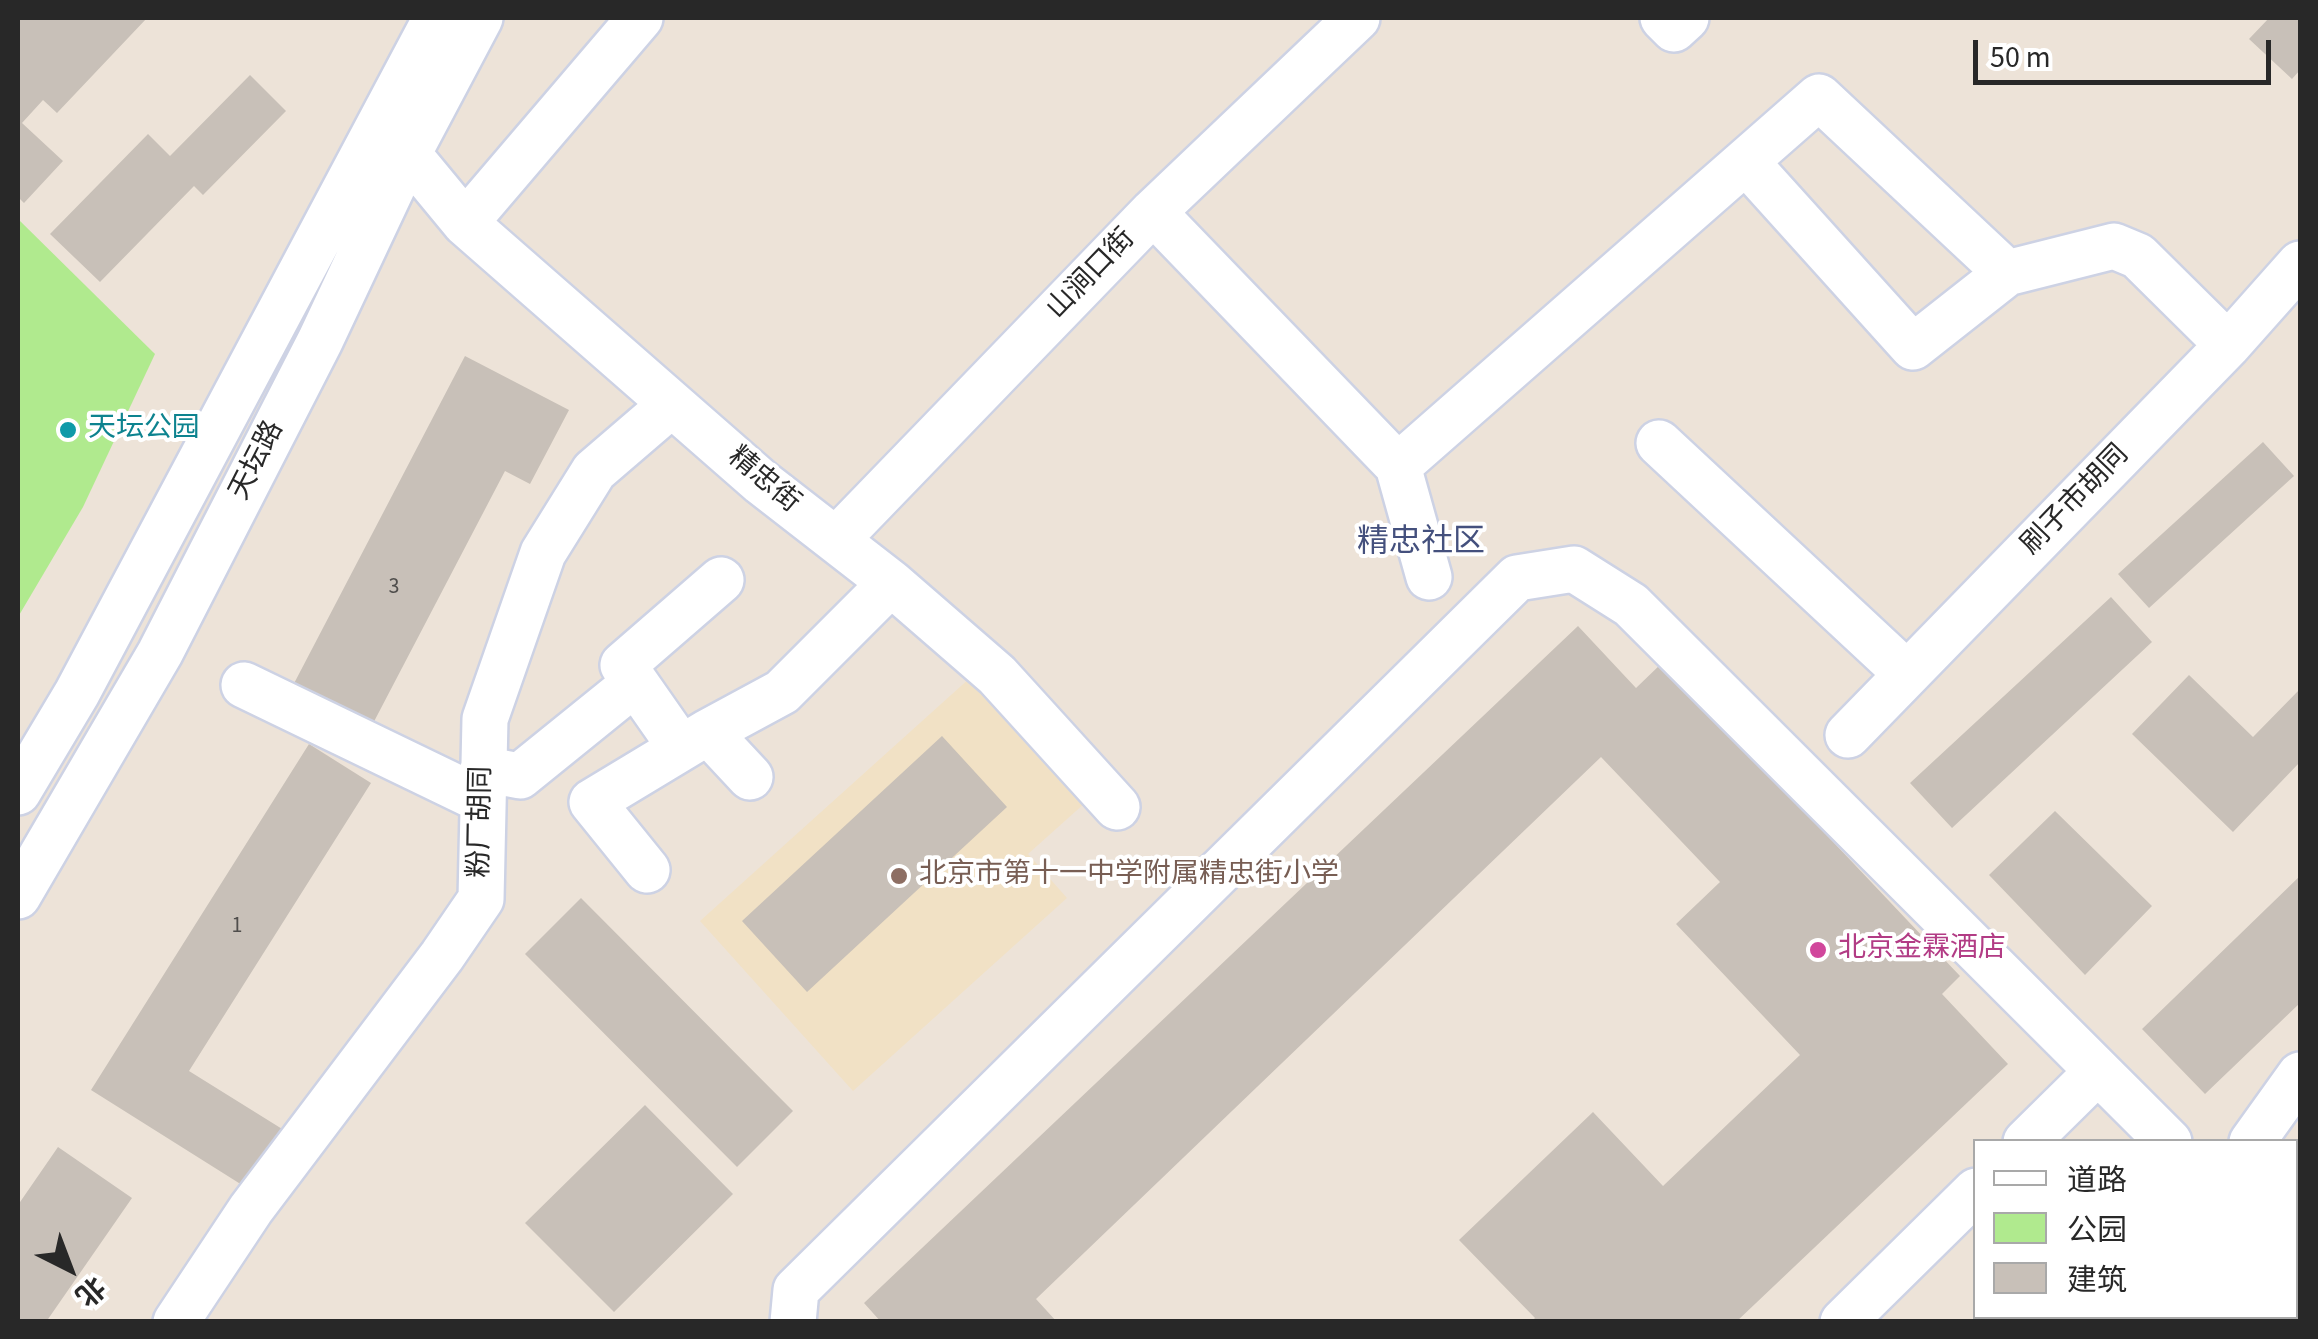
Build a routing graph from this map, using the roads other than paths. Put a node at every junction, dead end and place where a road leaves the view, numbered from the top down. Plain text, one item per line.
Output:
1 (436, 18) edge
2 (480, 18) edge
3 (640, 18) edge
4 (1357, 18) edge
5 (1663, 18) edge
6 (1686, 18) edge
7 (408, 154) junction
8 (1747, 163) junction
9 (1153, 212) junction
10 (465, 223) junction
11 (2300, 264) edge
12 (2007, 273) junction
13 (2228, 345) junction
14 (672, 404) junction
15 (1659, 442) dead end
16 (1398, 466) junction
17 (836, 540) junction
18 (1429, 577) dead end
19 (721, 580) dead end
20 (892, 584) junction
21 (1907, 674) junction
22 (635, 683) junction
23 (244, 685) dead end
24 (1848, 734) dead end
25 (694, 740) junction
26 (750, 777) dead end
27 (483, 785) junction
28 (18, 792) edge
29 (1117, 808) dead end
30 (648, 870) dead end
31 (18, 896) edge
32 (2098, 1071) junction
33 (2300, 1075) edge
34 (2029, 1139) edge
35 (2167, 1139) edge
36 (2254, 1139) edge
37 (1973, 1195) edge
38 (176, 1322) edge
39 (793, 1322) edge
40 (1843, 1322) edge

1 - 28 street, 天坛路
2 - 7 street, 天坛路
3 - 10 street
4 - 9 street, 山涧口街
5 - 6 street
7 - 10 street, 精忠街
7 - 31 street, 天坛路
8 - 12 street
8 - 12 street
8 - 16 street
9 - 16 street
9 - 17 street, 山涧口街
10 - 14 street, 精忠街
11 - 13 street, 刷子市胡同
12 - 13 street
13 - 21 street, 刷子市胡同
14 - 17 street, 精忠街
14 - 27 street, 粉厂胡同
15 - 21 street
16 - 18 street
17 - 20 street, 精忠街
19 - 22 street
20 - 25 street
20 - 29 street, 精忠街
21 - 24 street, 刷子市胡同
22 - 25 street
22 - 27 street
23 - 27 street
25 - 26 street
25 - 30 street
27 - 38 street, 粉厂胡同
32 - 34 street
32 - 35 street
32 - 39 street
33 - 36 street
37 - 40 street

